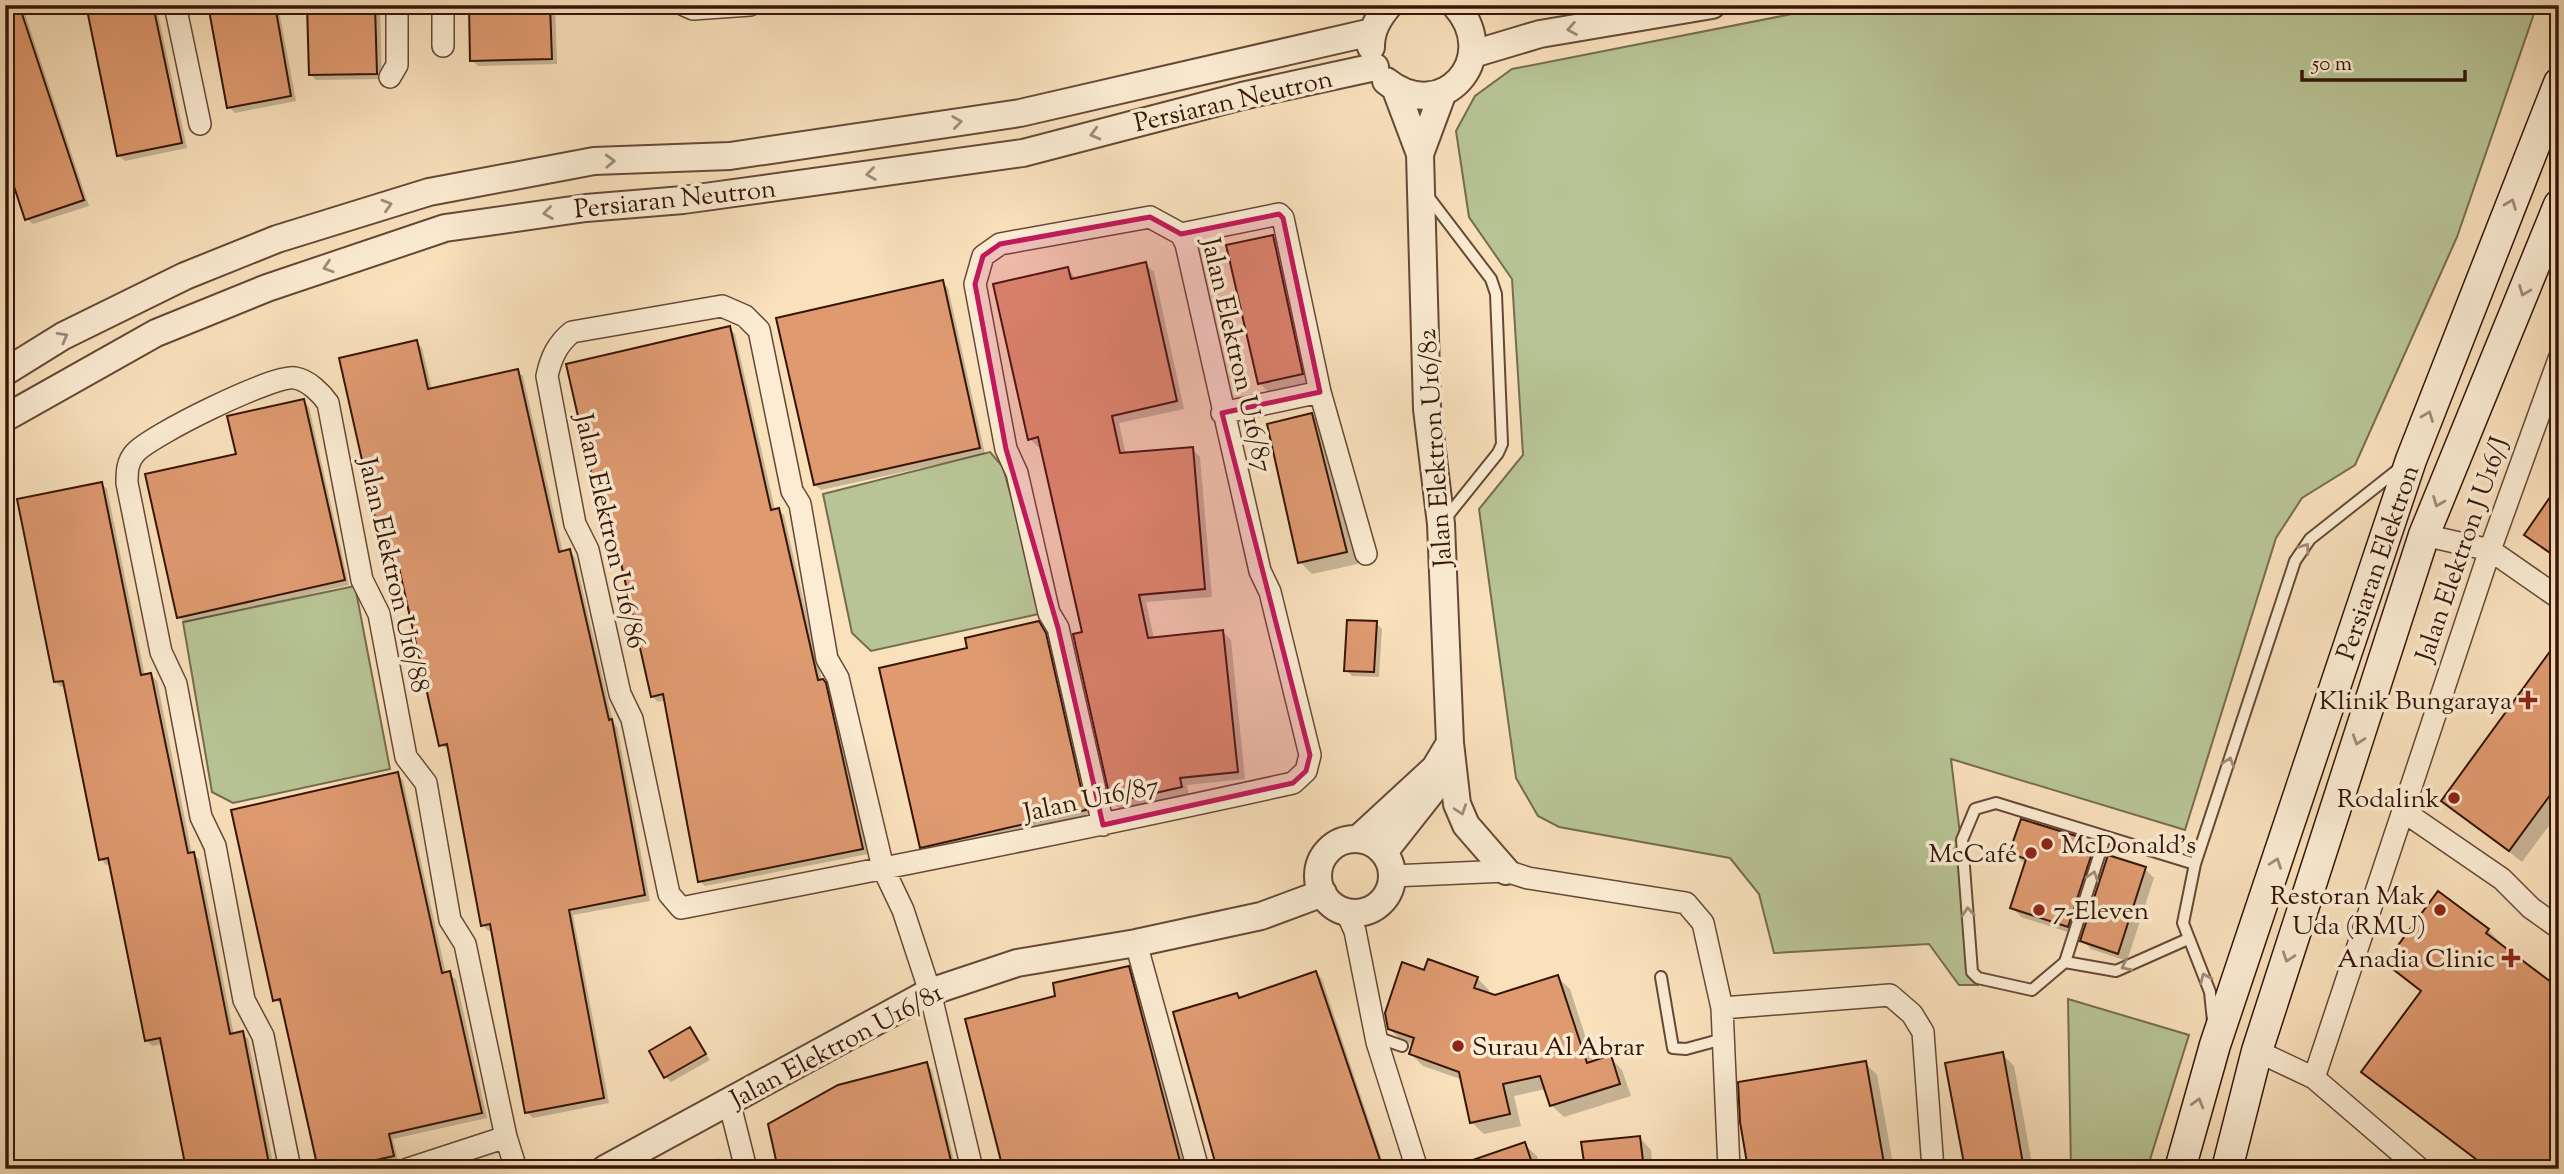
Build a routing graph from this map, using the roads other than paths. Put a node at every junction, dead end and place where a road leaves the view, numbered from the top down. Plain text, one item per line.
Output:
1 (175, 5) edge
2 (397, 5) edge
3 (443, 5) edge
4 (684, 5) edge
5 (750, 5) edge
6 (1389, 5) edge
7 (1455, 5) edge
8 (1712, 5) edge
9 (1372, 32) junction
10 (443, 46) dead end
11 (1473, 54) junction
12 (1375, 67) junction
13 (390, 77) dead end
14 (2559, 83) edge
15 (1396, 90) junction
16 (1443, 92) junction
17 (200, 124) dead end
18 (1420, 154) junction
19 (1421, 187) junction
20 (2559, 205) edge
21 (1181, 233) junction
22 (2559, 359) edge
23 (5, 372) edge
24 (1320, 392) junction
25 (1222, 413) junction
26 (5, 418) edge
27 (2411, 460) junction
28 (1441, 524) junction
29 (2424, 535) junction
30 (2490, 550) junction
31 (1366, 554) dead end
32 (2559, 598) edge
33 (1450, 743) junction
34 (1306, 771) joint
35 (2403, 811) junction
36 (1103, 825) junction
37 (2105, 837) junction
38 (1358, 839) junction
39 (1388, 864) junction
40 (2195, 864) junction
41 (883, 868) junction
42 (1506, 871) junction
43 (1323, 894) junction
44 (1346, 911) junction
45 (2559, 928) edge
46 (2188, 939) junction
47 (1136, 943) junction
48 (2065, 962) junction
49 (1661, 977) dead end
50 (930, 992) junction
51 (1722, 1008) junction
52 (1723, 1039) junction
53 (1377, 1042) junction
54 (1402, 1045) dead end
55 (2215, 1045) junction
56 (2257, 1052) junction
57 (2314, 1077) junction
58 (729, 1101) junction
59 (506, 1138) junction
60 (290, 1169) edge
61 (408, 1169) edge
62 (516, 1169) edge
63 (605, 1169) edge
64 (746, 1169) edge
65 (972, 1169) edge
66 (1198, 1169) edge
67 (1417, 1169) edge
68 (1729, 1169) edge
69 (1933, 1169) edge
70 (2180, 1169) edge
71 (2227, 1169) edge
72 (2420, 1169) edge

1 - 17 street
2 - 13 street
3 - 10 street
4 - 5 street
6 - 9 street
7 - 11 street
8 -> 11 street
9 - 12 street
23 -> 9 street, Persiaran Neutron
11 - 16 street
12 - 15 street
12 -> 26 street, Persiaran Neutron
27 -> 14 main road, Persiaran Elektron
15 - 16 street
15 - 18 street
16 - 18 street
18 - 19 street, Jalan Elektron U16/82
19 - 28 street, Jalan Elektron U16/82
19 - 28 lane
20 -> 29 main road, Persiaran Elektron
21 - 24 street
21 - 25 street, Jalan Elektron U16/87
21 - 36 street, Jalan Elektron U16/87
22 - 30 street, Jalan Elektron J U16/J
24 - 25 street
24 - 31 street
25 - 34 street, Jalan Elektron U16/87
40 -> 27 lane
55 -> 27 main road, Persiaran Elektron
28 - 33 street, Jalan Elektron U16/82
29 - 30 street
29 -> 56 main road, Persiaran Elektron
30 - 32 street
30 - 35 street, Jalan Elektron J U16/J
33 - 38 street
33 - 39 street
33 -> 42 street
34 - 36 street, Jalan U16/87
35 - 45 street
35 - 57 street, Jalan Elektron J U16/J
36 - 41 street, Jalan U16/87
37 - 40 lane
48 -> 37 lane
48 -> 37 lane
38 - 39 street
38 - 43 street
39 - 42 street
39 - 44 street
40 - 46 lane
41 - 41 street, Jalan Elektron U16/86
41 - 50 street, Jalan Elektron U16/86
42 - 51 street
43 - 44 street
43 - 47 street, Jalan Elektron U16/81
44 - 53 street
46 -> 48 lane
55 -> 46 lane
47 - 50 street, Jalan Elektron U16/81
47 - 66 street
49 - 52 lane
50 - 58 street, Jalan Elektron U16/81
50 - 65 street, Jalan Elektron U16/86
51 - 52 street
51 - 69 street
52 - 68 street
53 - 54 lane
53 - 67 street
70 -> 55 main road, Persiaran Elektron
56 - 57 street
56 - 71 main road, Persiaran Elektron
57 - 72 street
58 - 63 street, Jalan Elektron U16/81
58 - 64 street
59 - 60 street, Jalan Elektron U16/88
59 - 61 street
59 - 62 street, Jalan Elektron U16/88

